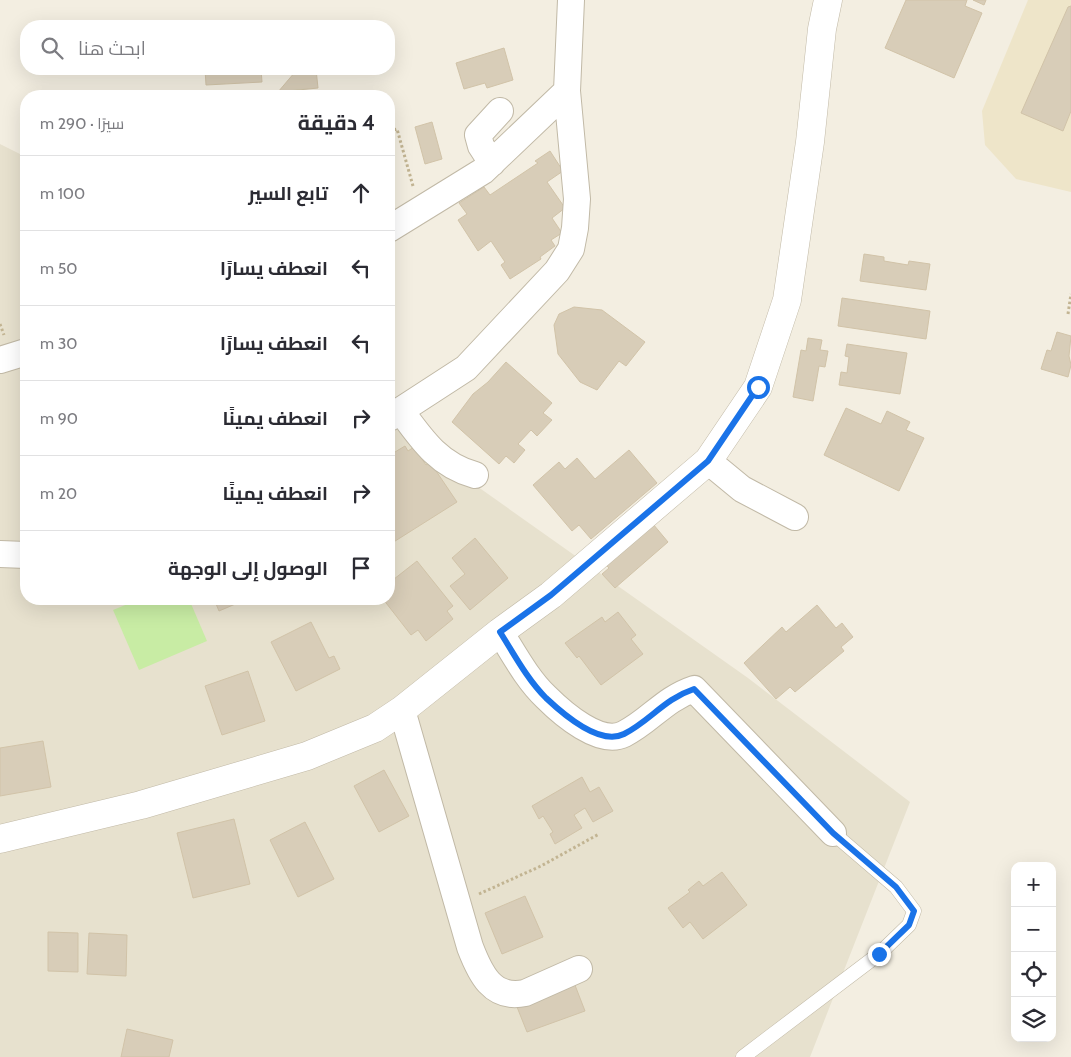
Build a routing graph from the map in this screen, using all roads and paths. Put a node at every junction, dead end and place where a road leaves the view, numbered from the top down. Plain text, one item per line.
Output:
1 (572, 0) edge
2 (828, 0) edge
3 (567, 91) junction
4 (500, 111) dead end
5 (395, 130) edge
6 (492, 162) junction
7 (419, 208) junction
8 (395, 225) edge
9 (1071, 294) edge
10 (1068, 314) dead end
11 (20, 354) edge
12 (0, 360) edge
13 (395, 415) edge
14 (708, 461) junction
15 (475, 474) dead end
16 (795, 517) dead end
17 (0, 554) edge
18 (20, 555) edge
19 (500, 632) junction
20 (402, 710) junction
21 (833, 833) joint
22 (599, 834) dead end
23 (0, 839) edge
24 (457, 903) junction
25 (579, 969) dead end
26 (743, 1057) edge

1 - 3 street
2 - 14 street
3 - 6 street
3 - 13 street
4 - 6 street
5 - 7 path
6 - 7 street
7 - 8 street
9 - 10 path
11 - 12 street
13 - 15 street
14 - 16 street
14 - 19 street
17 - 18 street
19 - 20 street
19 - 21 street
20 - 23 street
20 - 24 street
21 - 26 lane
22 - 24 path
24 - 25 street

